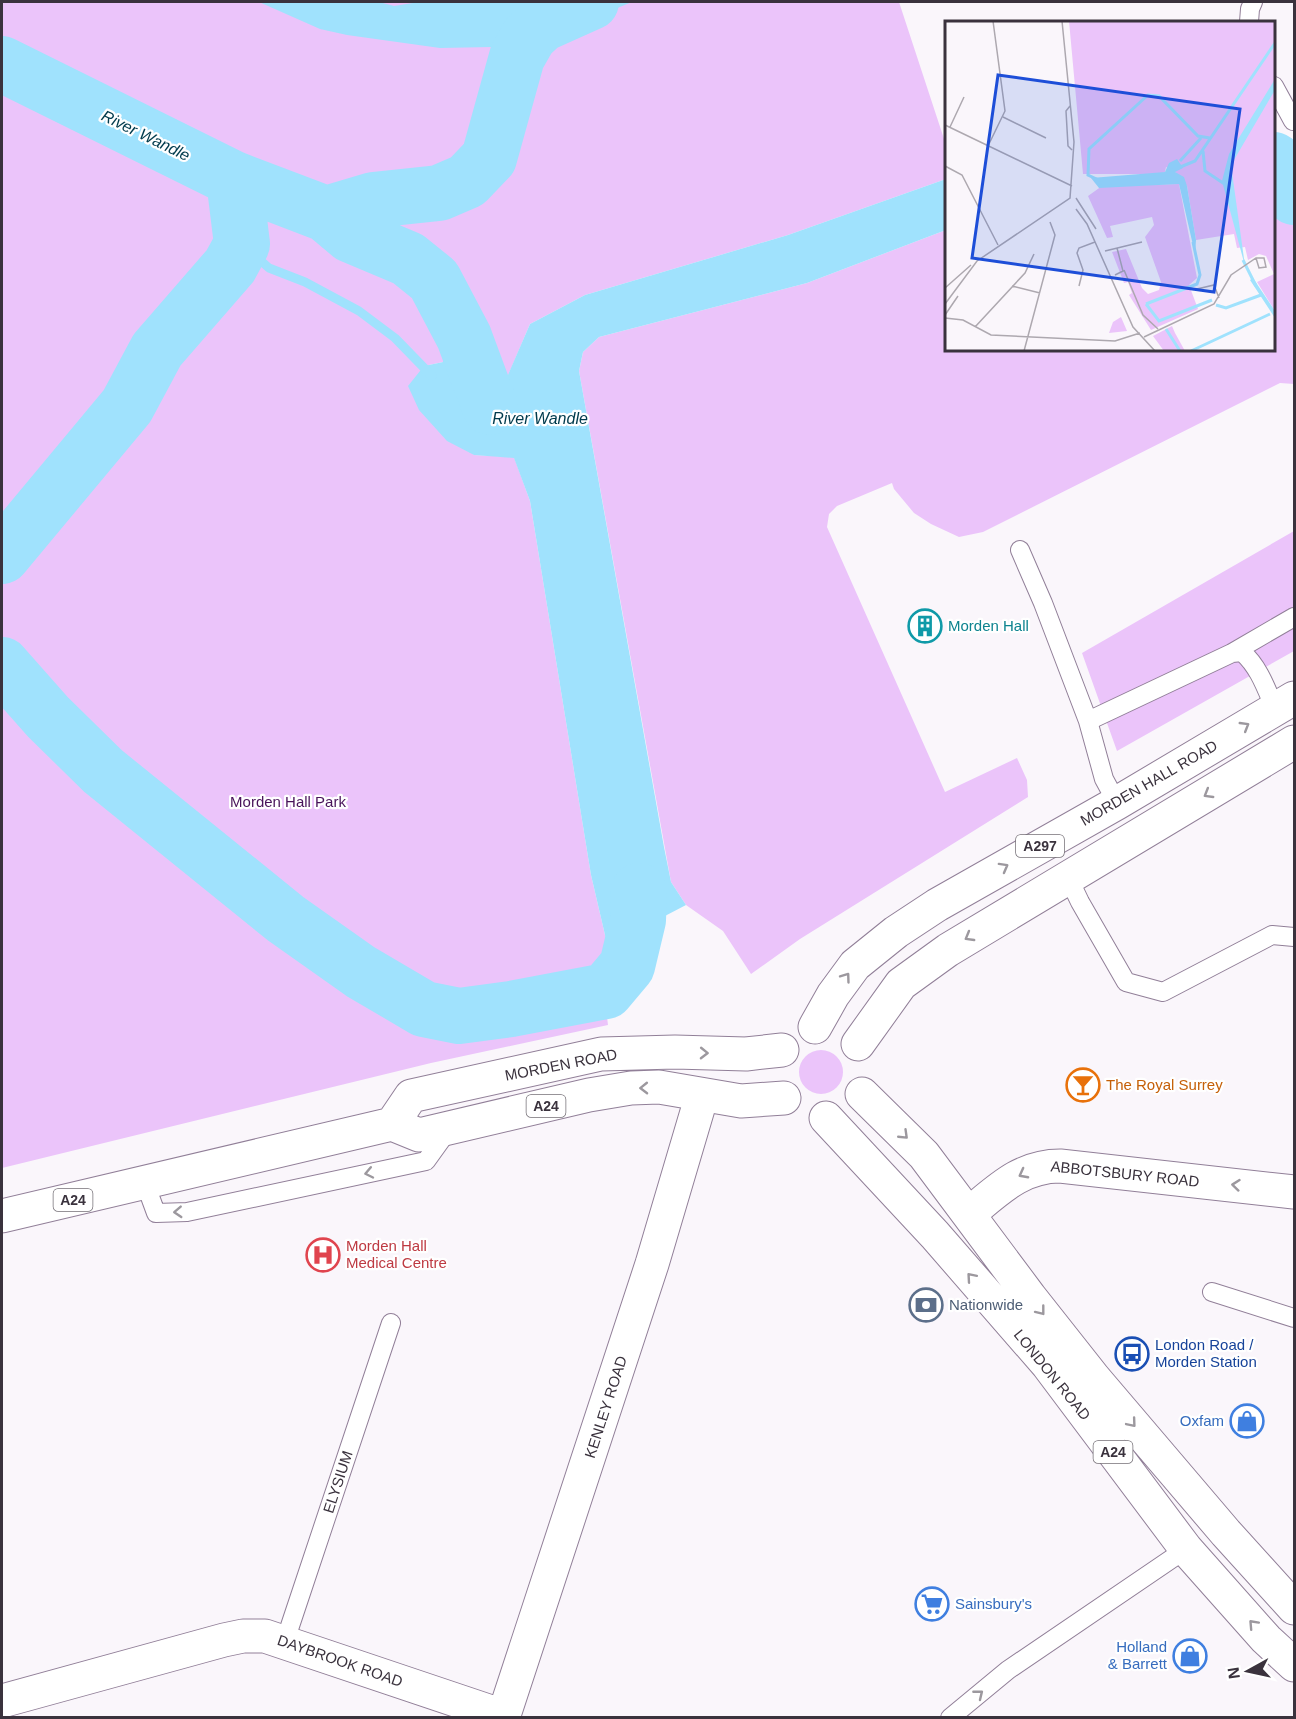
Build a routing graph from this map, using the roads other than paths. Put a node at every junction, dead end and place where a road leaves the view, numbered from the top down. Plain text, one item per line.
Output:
1 (1253, 2) edge
2 (1249, 21) edge
3 (1275, 88) edge
4 (1293, 121) dead end
5 (1020, 550) dead end
6 (1294, 617) edge
7 (1232, 653) junction
8 (1285, 703) edge
9 (1088, 721) junction
10 (1294, 742) edge
11 (1117, 803) junction
12 (1068, 877) junction
13 (1294, 937) edge
14 (815, 1027) junction
15 (858, 1044) junction
16 (783, 1050) junction
17 (862, 1094) junction
18 (702, 1095) junction
19 (784, 1098) junction
20 (826, 1118) junction
21 (392, 1124) junction
22 (449, 1129) junction
23 (145, 1183) junction
24 (1294, 1191) edge
25 (970, 1213) junction
26 (2, 1216) edge
27 (1212, 1292) dead end
28 (1294, 1318) edge
29 (391, 1323) dead end
30 (1186, 1549) junction
31 (1294, 1608) edge
32 (285, 1641) junction
33 (1294, 1665) edge
34 (2, 1701) edge
35 (503, 1717) edge
36 (950, 1718) edge

1 - 2 lane
3 - 4 lane
5 - 9 lane
6 - 7 lane
7 - 8 lane
7 - 9 lane
11 -> 8 main road, MORDEN HALL ROAD / A297
9 - 11 lane
10 -> 12 main road, A297
14 -> 11 main road, MORDEN HALL ROAD / A297
12 - 13 lane
12 -> 15 main road, A297
14 - 15 main road
14 - 16 main road
15 - 17 main road
16 - 19 main road
21 -> 16 main road, MORDEN ROAD
17 - 20 main road
17 -> 25 main road, LONDON ROAD / A24
18 - 19 main road, A24
18 -> 22 main road, A24
18 - 35 main road, KENLEY ROAD
19 - 20 main road
30 -> 20 main road, LONDON ROAD / A24
21 - 22 main road, A24
21 - 23 main road, A24
22 -> 23 lane
23 - 26 main road, A24
24 -> 25 main road, ABBOTSBURY ROAD
25 -> 31 main road, LONDON ROAD / A24
27 - 28 lane
29 - 32 lane, ELYSIUM
33 -> 30 main road, LONDON ROAD / A24
36 -> 30 lane
32 - 34 main road, DAYBROOK ROAD
32 - 35 main road, DAYBROOK ROAD

